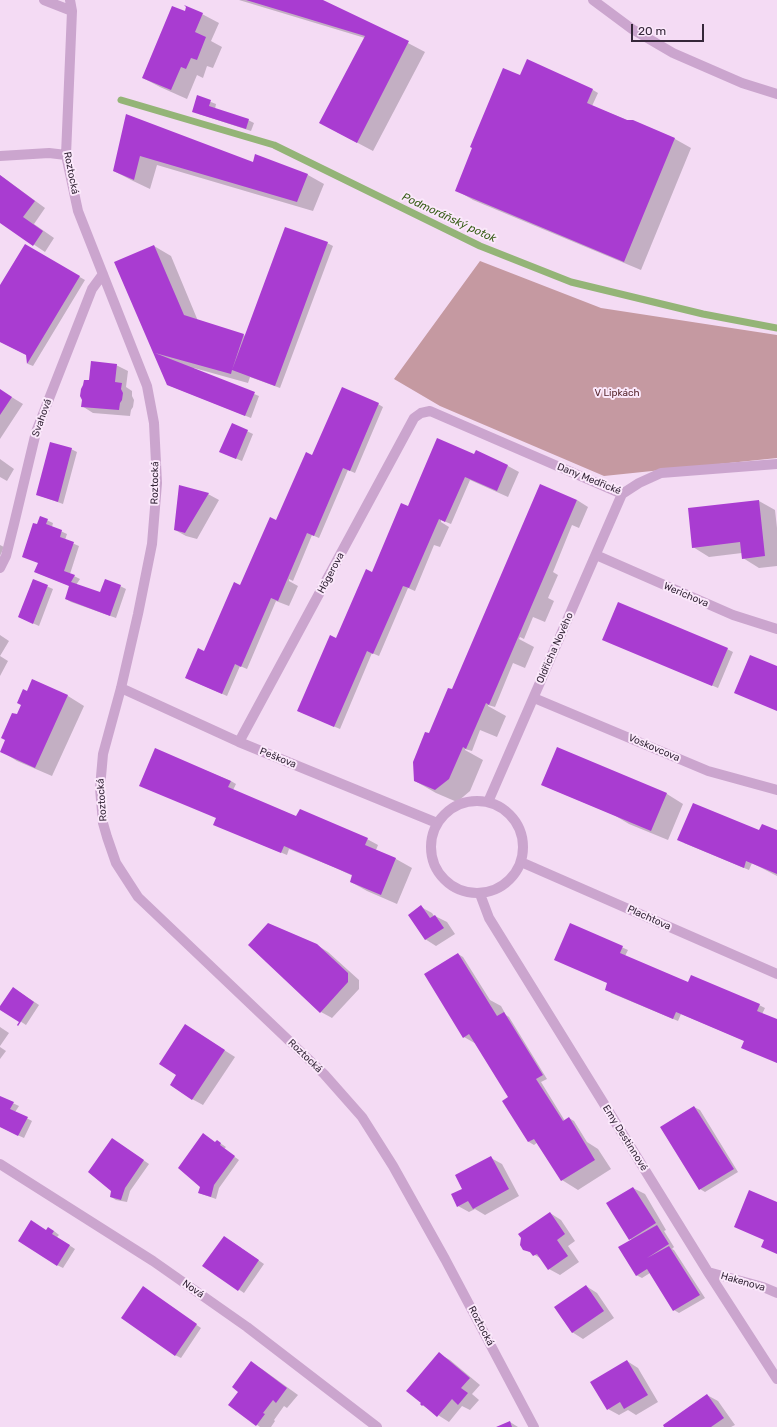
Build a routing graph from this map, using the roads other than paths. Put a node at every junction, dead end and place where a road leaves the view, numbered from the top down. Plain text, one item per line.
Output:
1 (44, 0) edge
2 (70, 0) edge
3 (593, 0) edge
4 (72, 11) junction
5 (777, 94) edge
6 (66, 155) junction
7 (0, 156) edge
8 (102, 274) junction
9 (430, 411) joint
10 (777, 464) edge
11 (622, 494) junction
12 (596, 556) junction
13 (0, 568) edge
14 (777, 629) edge
15 (121, 688) junction
16 (534, 698) junction
17 (239, 742) junction
18 (777, 790) edge
19 (488, 802) junction
20 (437, 823) junction
21 (521, 862) junction
22 (480, 894) junction
23 (777, 974) edge
24 (0, 1164) edge
25 (708, 1272) junction
26 (777, 1293) edge
27 (777, 1379) edge
28 (377, 1427) edge
29 (534, 1427) edge

1 - 4 street
2 - 4 street, Roztocká
3 - 5 street
4 - 6 street, Roztocká
6 - 7 street
6 - 8 street, Roztocká
8 - 13 street, Svahová
8 - 15 street, Roztocká
9 - 11 street, Dany Medřické
9 - 17 street, Högerova
10 - 11 street, Dany Medřické
11 - 12 street, Oldřicha Nového
12 - 14 street, Werichova
12 - 16 street, Oldřicha Nového
15 - 17 street, Peškova
15 - 29 street, Roztocká
16 - 18 street, Voskovcova
16 - 19 street, Oldřicha Nového
17 - 20 street, Peškova
19 - 20 street
19 - 21 street
20 - 22 street
21 - 22 street
21 - 23 street, Plachtova
22 - 25 street, Emy Destinnové
24 - 28 street, Nová
25 - 26 street, Hakenova
25 - 27 street, Emy Destinnové

